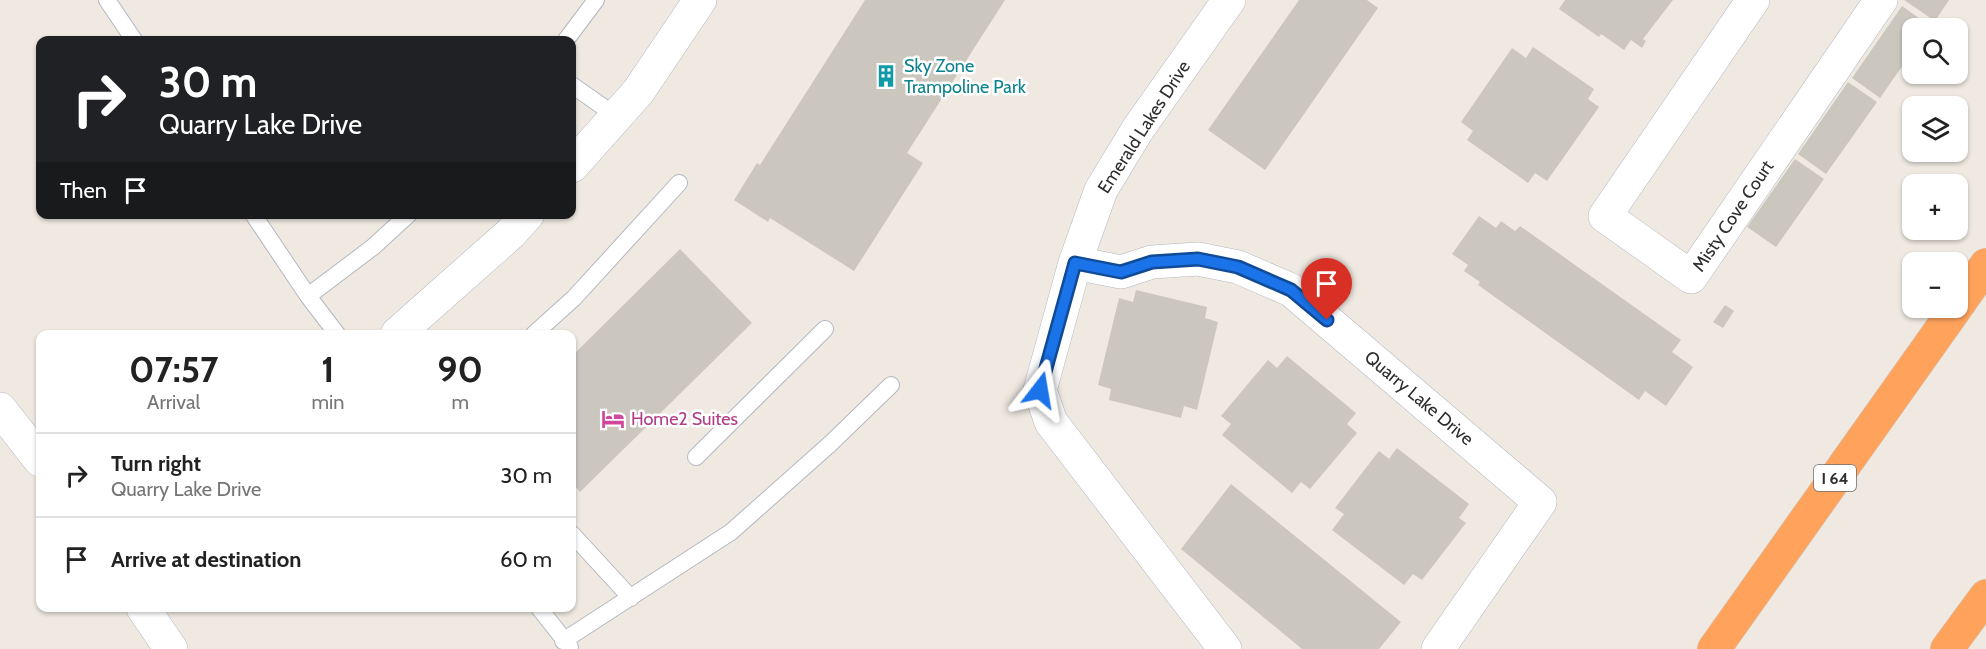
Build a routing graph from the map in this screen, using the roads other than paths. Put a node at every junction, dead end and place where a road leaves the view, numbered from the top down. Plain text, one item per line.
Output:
1 (107, 0) edge
2 (596, 0) edge
3 (700, 0) edge
4 (1229, 0) edge
5 (1753, 0) edge
6 (1881, 0) edge
7 (131, 36) edge
8 (569, 36) edge
9 (576, 88) edge
10 (616, 116) junction
11 (576, 161) edge
12 (679, 183) dead end
13 (256, 219) edge
14 (404, 219) edge
15 (524, 219) edge
16 (1075, 263) junction
17 (1986, 265) edge
18 (1968, 290) edge
19 (308, 296) junction
20 (1948, 318) edge
21 (825, 329) dead end
22 (334, 330) edge
23 (402, 330) edge
24 (538, 330) edge
25 (891, 385) dead end
26 (0, 409) edge
27 (36, 455) edge
28 (696, 457) dead end
29 (576, 538) edge
30 (1986, 596) edge
31 (631, 598) junction
32 (146, 612) edge
33 (542, 612) edge
34 (567, 645) edge
35 (171, 649) edge
36 (1225, 649) edge
37 (1438, 649) edge
38 (1714, 649) edge
39 (1947, 649) edge

1 - 7 lane
2 - 8 lane
3 - 10 street
4 - 16 street, Emerald Lakes Drive
5 - 6 street, Misty Cove Court
9 - 10 lane
10 - 11 street
12 - 24 lane
13 - 19 lane
14 - 19 lane
15 - 23 street
16 - 36 street
16 - 37 street, Quarry Lake Drive
17 - 18 highway, I 64
19 - 22 lane
20 - 38 highway, I 64
21 - 28 lane
25 - 31 lane
26 - 27 street
29 - 31 lane
30 - 39 highway
31 - 34 lane
32 - 35 street
33 - 34 lane

